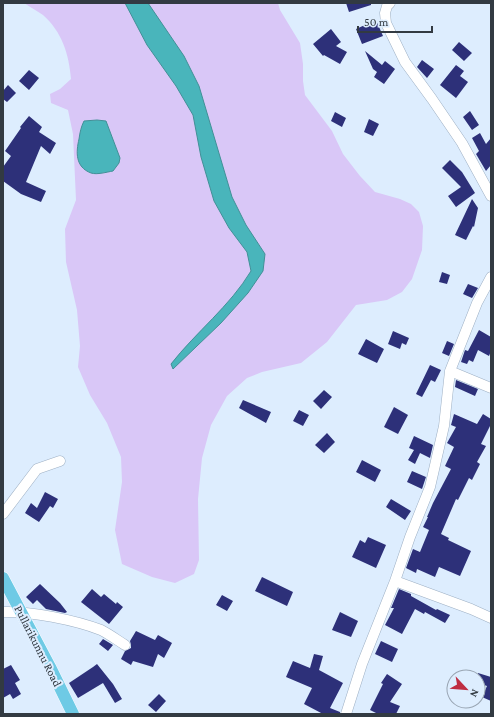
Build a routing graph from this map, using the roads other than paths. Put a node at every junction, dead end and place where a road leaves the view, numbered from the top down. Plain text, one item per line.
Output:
1 (390, 3) edge
2 (491, 196) edge
3 (491, 277) edge
4 (450, 371) junction
5 (491, 388) edge
6 (60, 460) dead end
7 (3, 514) edge
8 (3, 578) edge
9 (395, 581) junction
10 (21, 611) junction
11 (3, 612) edge
12 (491, 618) edge
13 (125, 645) dead end
14 (73, 714) edge
15 (346, 714) edge

1 - 2 street
3 - 4 street
4 - 5 street
4 - 9 street
6 - 7 street
8 - 10 main road, Pullarikunnu Road
9 - 12 street
9 - 15 street
10 - 11 street
10 - 13 street
10 - 14 main road, Pullarikunnu Road

